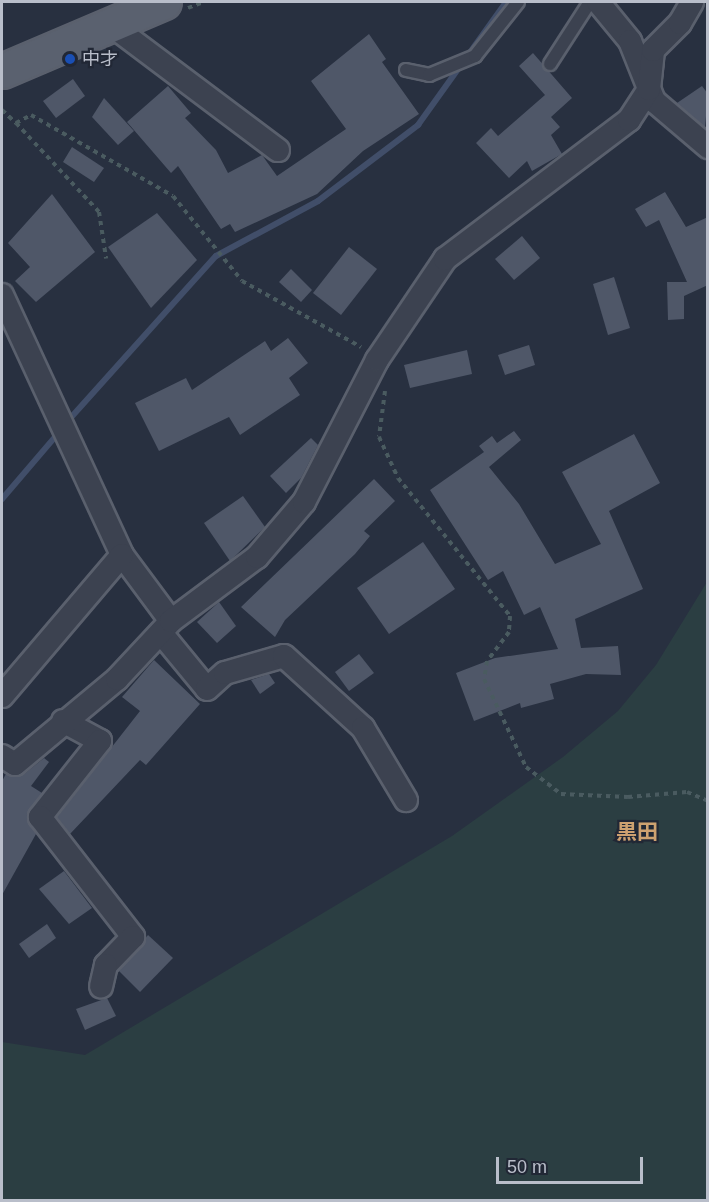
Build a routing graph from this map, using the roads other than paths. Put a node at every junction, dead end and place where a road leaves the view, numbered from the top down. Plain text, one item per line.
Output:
1 (164, 2) edge
2 (518, 2) edge
3 (590, 2) edge
4 (598, 2) edge
5 (692, 2) edge
6 (110, 24) junction
7 (550, 64) dead end
8 (406, 70) dead end
9 (2, 71) edge
10 (649, 89) junction
11 (708, 147) edge
12 (278, 150) dead end
13 (2, 295) edge
14 (122, 555) junction
15 (166, 627) junction
16 (2, 696) edge
17 (63, 721) junction
18 (2, 756) edge
19 (406, 800) dead end
20 (101, 986) dead end

1 - 6 main road
2 - 8 lane
3 - 7 lane
4 - 10 street
5 - 10 street
6 - 9 main road
6 - 12 street
10 - 11 street
10 - 15 street
13 - 14 street
14 - 15 street
14 - 16 street
15 - 17 street
15 - 19 street
17 - 18 street
17 - 20 street

